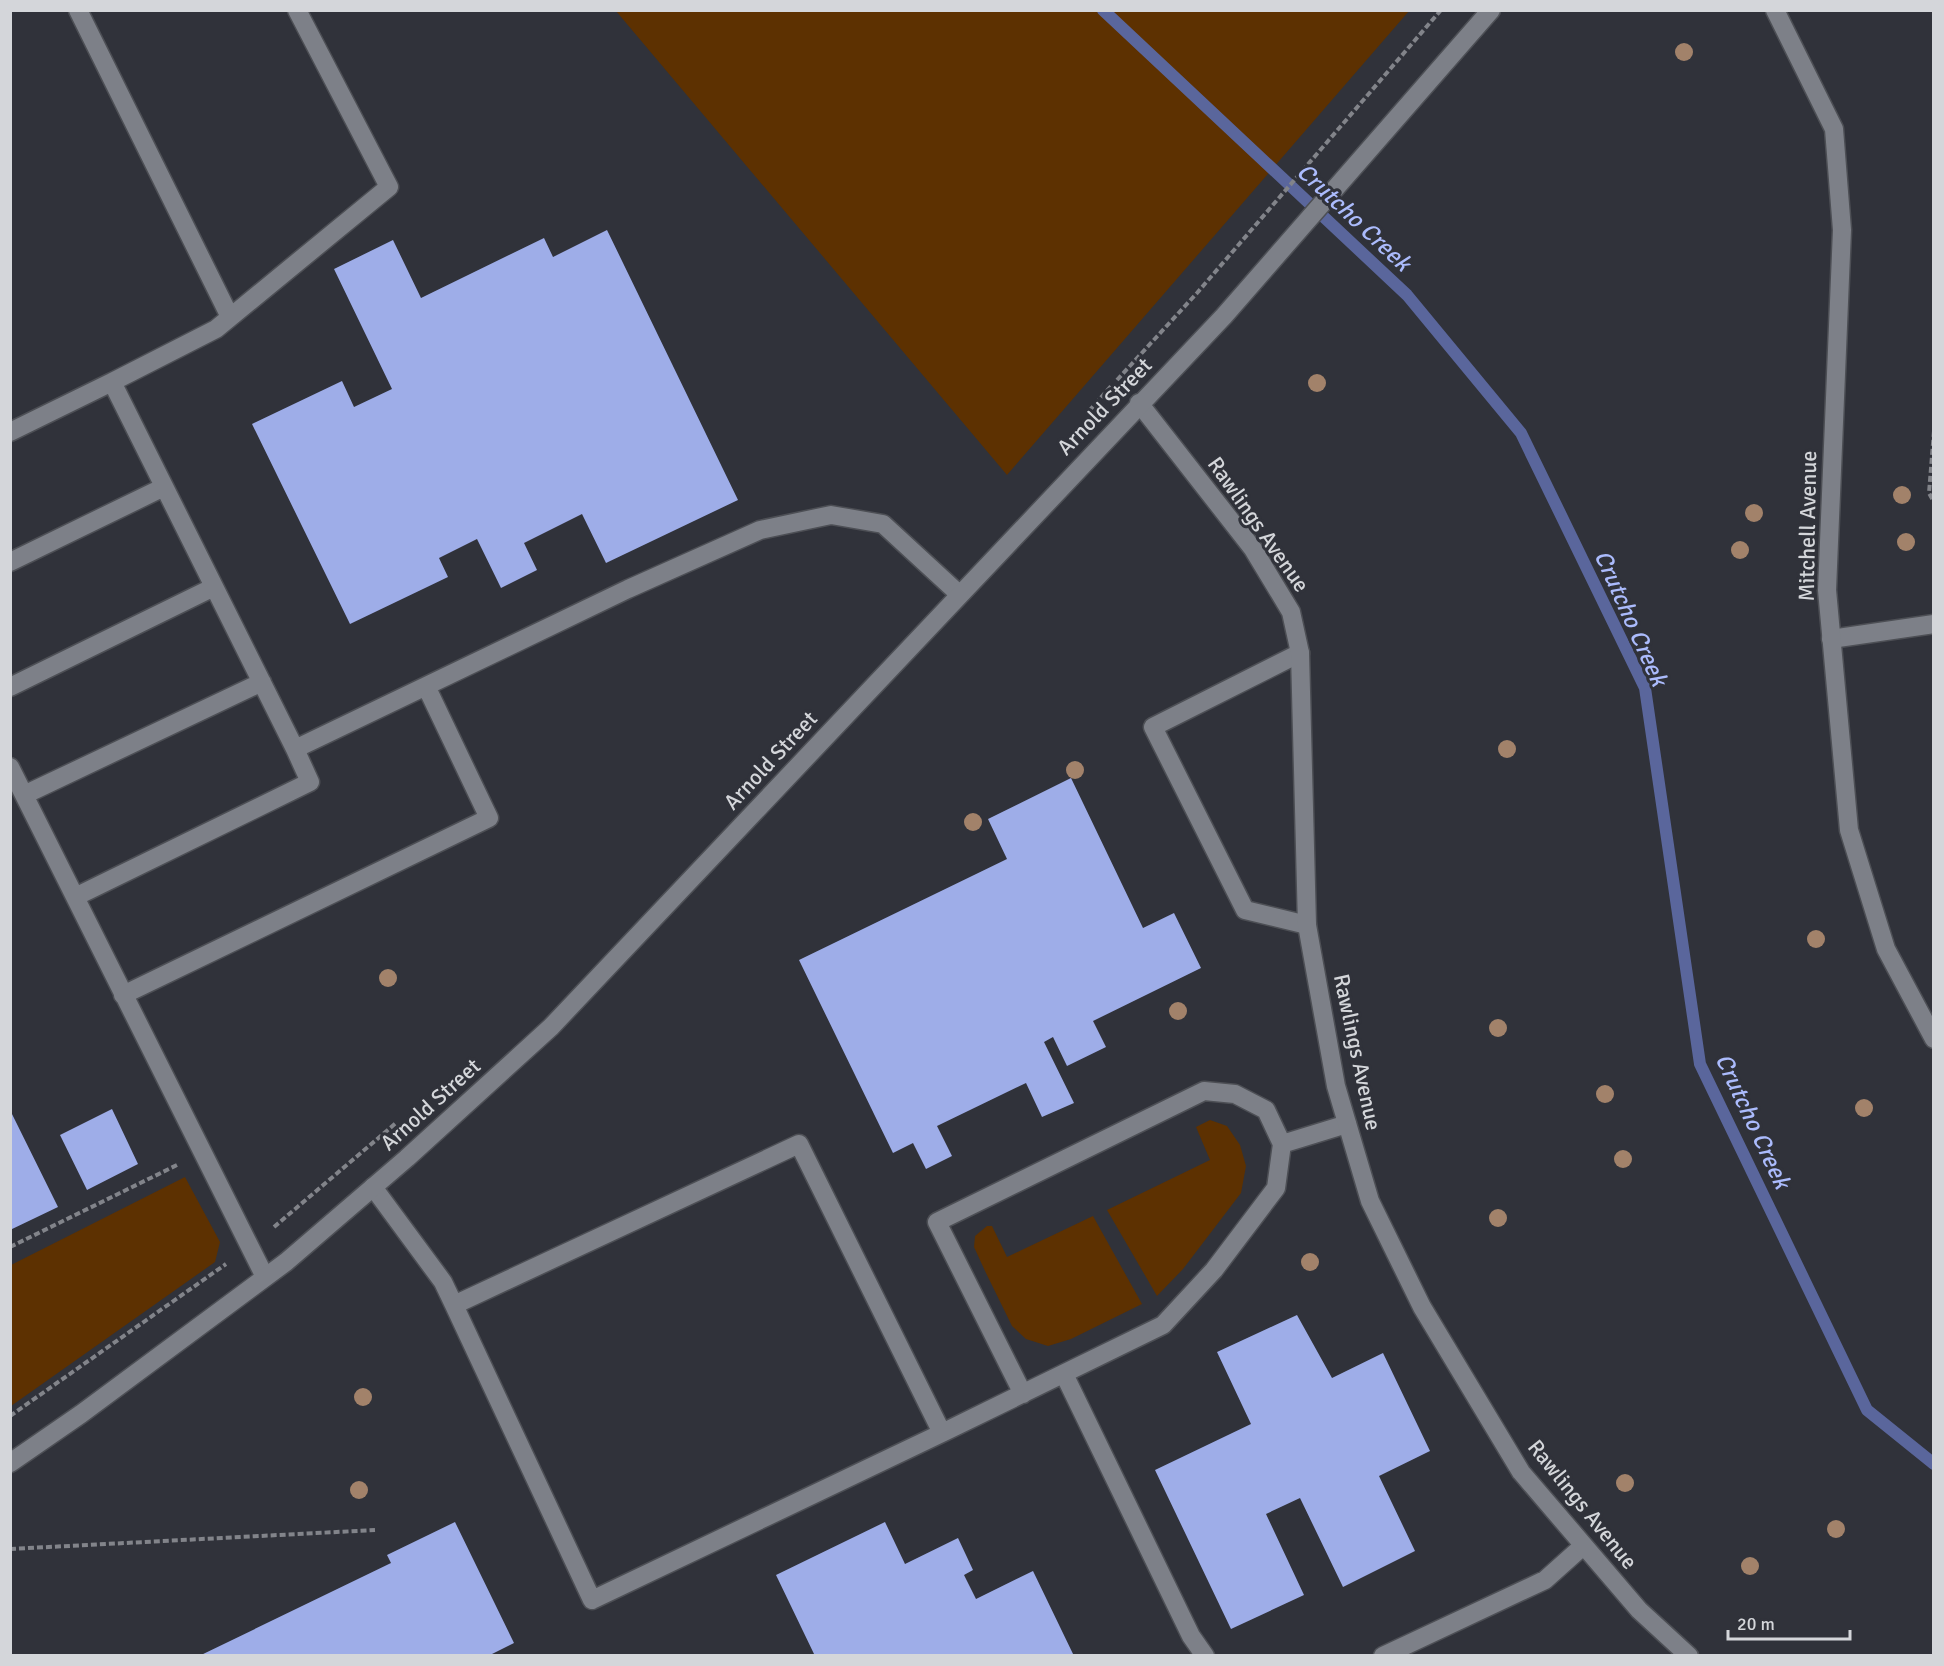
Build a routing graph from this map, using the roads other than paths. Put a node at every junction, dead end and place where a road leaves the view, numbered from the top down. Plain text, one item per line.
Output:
1 (78, 10) edge
2 (297, 10) edge
3 (1491, 10) edge
4 (1775, 10) edge
5 (230, 317) junction
6 (112, 382) junction
7 (1139, 403) junction
8 (10, 432) edge
9 (164, 487) junction
10 (10, 562) edge
11 (214, 587) junction
12 (959, 594) junction
13 (1934, 624) edge
14 (1831, 639) junction
15 (1300, 653) junction
16 (262, 682) junction
17 (426, 686) junction
18 (10, 687) edge
19 (295, 749) junction
20 (10, 767) edge
21 (24, 795) junction
22 (75, 897) junction
23 (1307, 924) junction
24 (123, 995) junction
25 (1934, 1039) edge
26 (1347, 1124) junction
27 (1282, 1144) junction
28 (373, 1187) junction
29 (266, 1277) junction
30 (454, 1305) junction
31 (1064, 1374) junction
32 (1023, 1394) junction
33 (942, 1433) junction
34 (10, 1463) edge
35 (1583, 1546) junction
36 (1205, 1656) edge
37 (1383, 1656) edge
38 (1689, 1656) edge

1 - 5 street
2 - 5 street
3 - 7 street, Arnold Street
4 - 14 street, Mitchell Avenue
5 - 6 street
6 - 8 street
6 - 9 street
7 - 12 street, Arnold Street
7 - 15 street, Rawlings Avenue
9 - 10 street
9 - 11 street
11 - 16 street
11 - 18 street
12 - 17 street
12 - 28 street, Arnold Street
13 - 14 street
14 - 25 street, Mitchell Avenue
15 - 23 street, Rawlings Avenue
15 - 23 street
16 - 19 street
16 - 21 street
17 - 19 street
17 - 24 street
19 - 22 street
20 - 21 street
21 - 22 street
22 - 24 street
23 - 26 street, Rawlings Avenue
24 - 29 street
26 - 27 street
26 - 35 street, Rawlings Avenue
27 - 31 street
27 - 32 street
28 - 29 street, Arnold Street
28 - 30 street
29 - 34 street, Arnold Street
30 - 33 street
30 - 33 street
31 - 32 street
31 - 36 street
32 - 33 street
35 - 37 street
35 - 38 street, Rawlings Avenue

